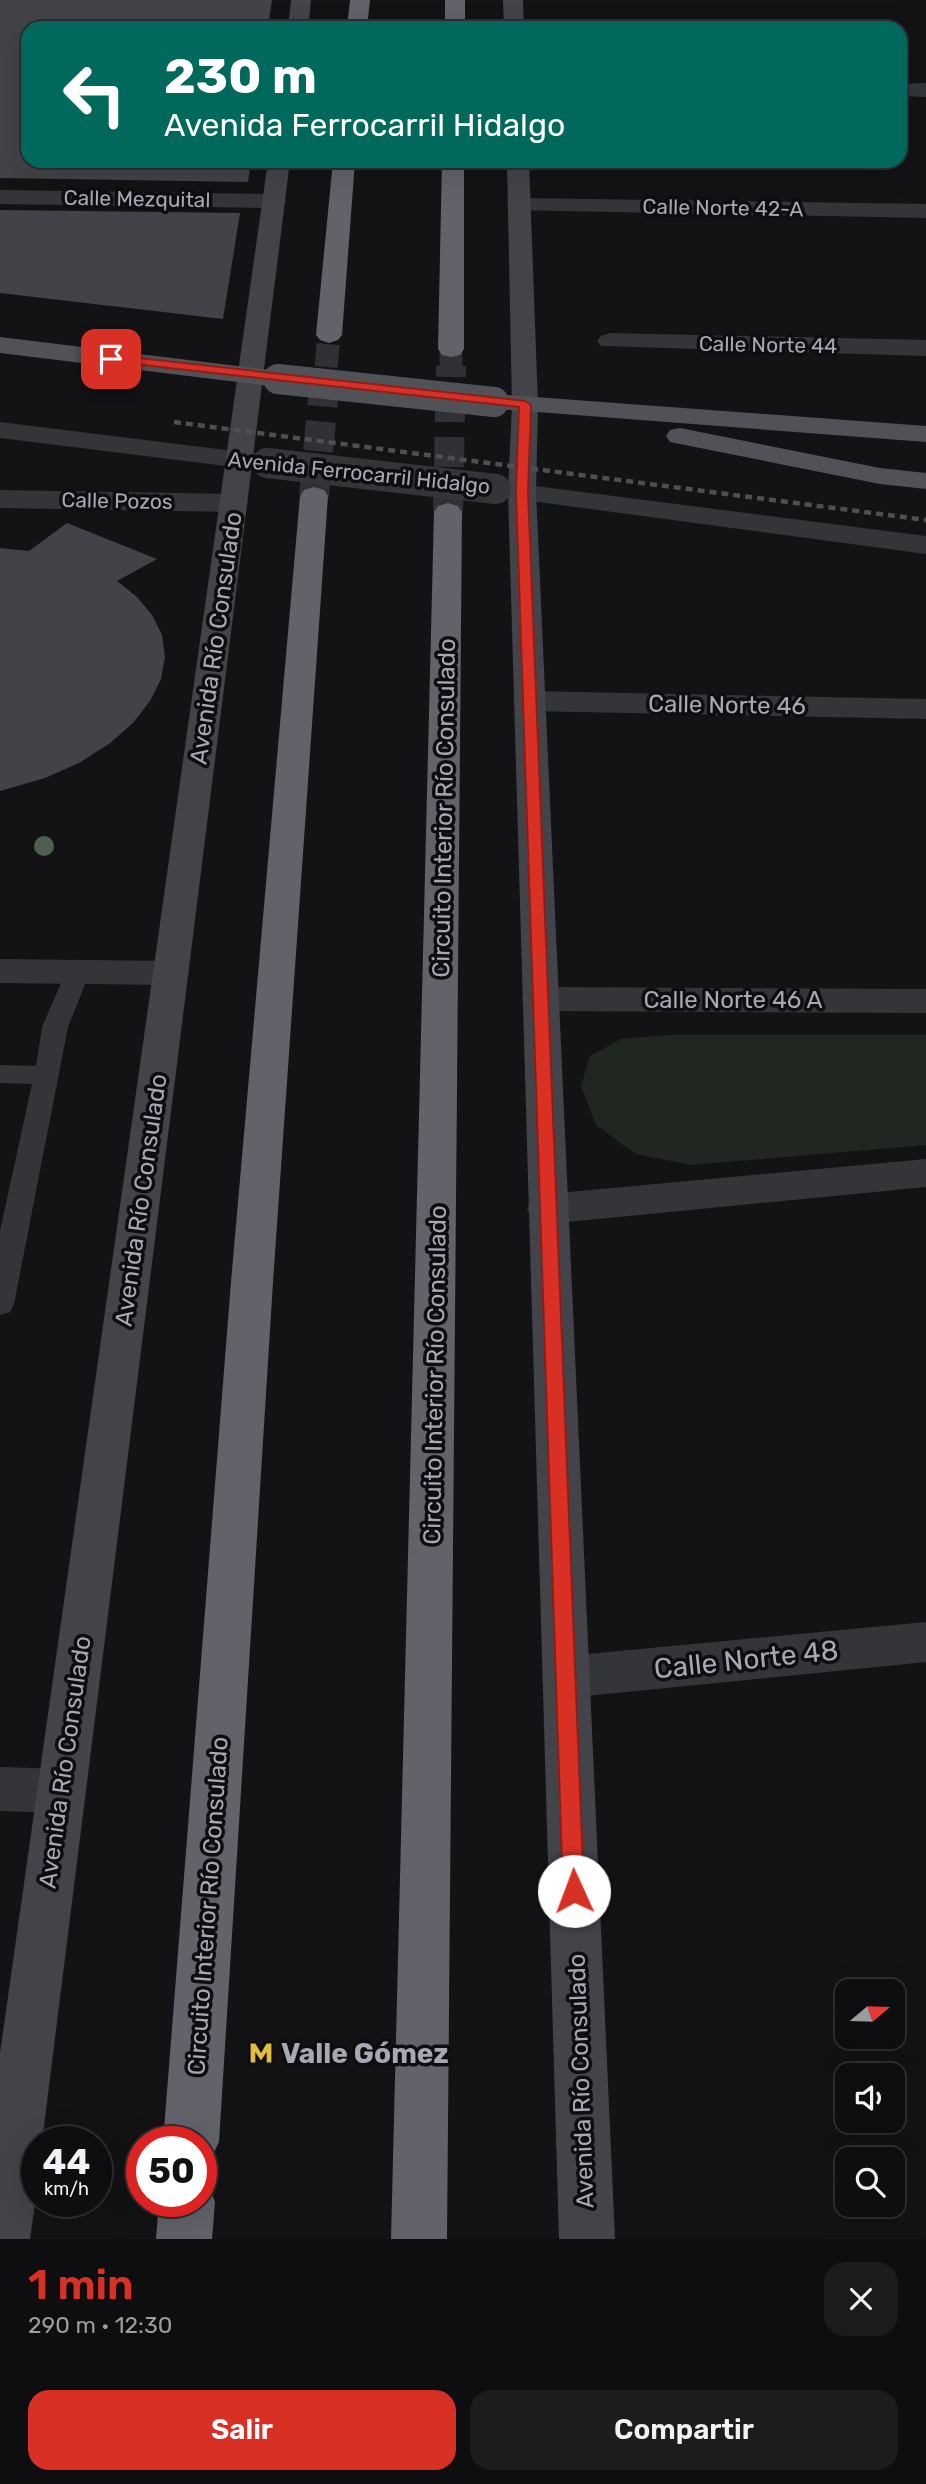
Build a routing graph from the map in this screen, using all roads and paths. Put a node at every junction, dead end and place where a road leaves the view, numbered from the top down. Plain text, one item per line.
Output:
1 (302, 0) edge
2 (360, 0) edge
3 (455, 0) edge
4 (513, 0) edge
5 (299, 21) edge
6 (357, 21) edge
7 (455, 21) edge
8 (514, 21) edge
9 (907, 90) edge
10 (926, 90) edge
11 (278, 168) edge
12 (343, 168) edge
13 (453, 168) edge
14 (518, 168) edge
15 (0, 197) edge
16 (274, 201) junction
17 (519, 205) junction
18 (926, 211) edge
19 (329, 335) tunnel mouth
20 (610, 341) dead end
21 (0, 345) edge
22 (451, 348) tunnel mouth
23 (926, 348) edge
24 (264, 377) junction
25 (525, 405) junction
26 (0, 430) edge
27 (926, 434) edge
28 (253, 462) junction
29 (926, 481) edge
30 (509, 490) junction
31 (314, 496) tunnel mouth
32 (0, 499) edge
33 (234, 503) junction
34 (448, 512) tunnel mouth
35 (926, 545) edge
36 (529, 701) junction
37 (926, 709) edge
38 (0, 971) edge
39 (78, 972) junction
40 (171, 973) junction
41 (540, 999) junction
42 (926, 1001) edge
43 (0, 1074) edge
44 (47, 1075) junction
45 (926, 1173) edge
46 (547, 1209) junction
47 (0, 1304) edge
48 (926, 1642) edge
49 (566, 1677) junction
50 (0, 1789) edge
51 (61, 1791) junction
52 (192, 2126) edge
53 (186, 2217) edge
54 (2, 2239) edge
55 (184, 2239) edge
56 (419, 2239) edge
57 (587, 2239) edge

1 - 5 main road
2 - 6 highway
3 - 7 highway
4 - 8 main road
9 - 10 street
11 - 16 main road, Avenida Río Consulado
12 - 19 highway
13 - 22 highway
14 - 17 main road, Avenida Río Consulado
15 - 16 street, Calle Mezquital
16 - 24 main road, Avenida Río Consulado
17 - 18 street, Calle Norte 42-A
17 - 25 main road, Avenida Río Consulado
20 - 23 street, Calle Norte 44
21 - 24 main road
24 - 25 main road, bridge
24 - 28 main road, Avenida Río Consulado
25 - 27 main road
25 - 29 main road
25 - 30 main road, Avenida Río Consulado
26 - 28 street, Avenida Ferrocarril Hidalgo
28 - 30 street, Avenida Ferrocarril Hidalgo, bridge
28 - 33 main road, Avenida Río Consulado
30 - 35 street, Avenida Ferrocarril Hidalgo
30 - 36 main road, Avenida Río Consulado
31 - 52 highway, Circuito Interior Río Consulado
32 - 33 street, Calle Pozos
33 - 40 main road, Avenida Río Consulado
34 - 56 highway, Circuito Interior Río Consulado
36 - 37 street, Calle Norte 46
36 - 41 main road, Avenida Río Consulado
38 - 39 street
39 - 40 street
39 - 44 lane
40 - 51 main road, Avenida Río Consulado
41 - 42 street, Calle Norte 46 A
41 - 46 main road, Avenida Río Consulado
43 - 44 lane
44 - 47 lane
45 - 46 street
46 - 49 main road, Avenida Río Consulado
48 - 49 street, Calle Norte 48
49 - 57 main road, Avenida Río Consulado
50 - 51 street
51 - 54 main road, Avenida Río Consulado
53 - 55 highway

